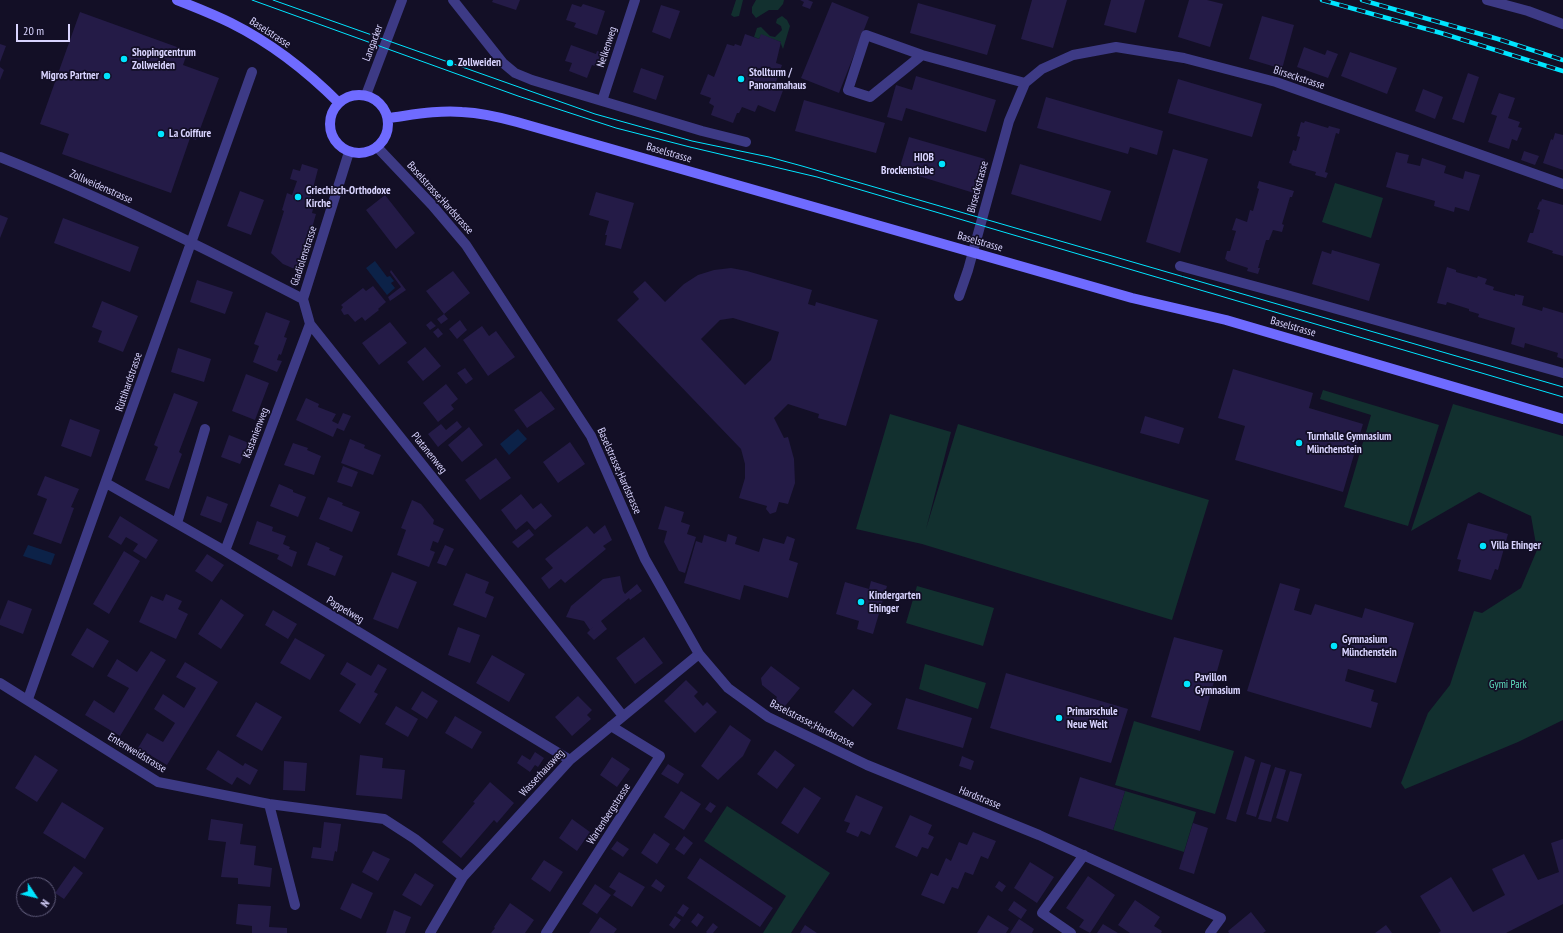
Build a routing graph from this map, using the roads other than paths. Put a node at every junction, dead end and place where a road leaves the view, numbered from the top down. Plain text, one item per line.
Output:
1 (177, 0) edge
2 (402, 0) edge
3 (453, 0) edge
4 (635, 0) edge
5 (1487, 0) edge
6 (1563, 24) edge
7 (922, 55) junction
8 (252, 72) dead end
9 (1025, 83) junction
10 (366, 95) junction
11 (602, 101) junction
12 (339, 103) junction
13 (388, 118) junction
14 (746, 142) dead end
15 (377, 147) junction
16 (349, 152) junction
17 (0, 157) edge
18 (1563, 184) edge
19 (191, 241) junction
20 (973, 253) junction
21 (1180, 266) dead end
22 (959, 296) dead end
23 (303, 299) junction
24 (310, 324) junction
25 (1563, 373) edge
26 (1563, 419) edge
27 (205, 429) dead end
28 (106, 483) junction
29 (177, 523) junction
30 (225, 551) junction
31 (699, 654) junction
32 (0, 683) edge
33 (28, 699) junction
34 (624, 716) junction
35 (611, 726) junction
36 (570, 760) junction
37 (867, 765) joint
38 (269, 804) junction
39 (1084, 855) junction
40 (463, 877) junction
41 (295, 905) dead end
42 (1221, 918) junction
43 (430, 933) edge
44 (546, 933) edge
45 (1071, 933) edge
46 (1210, 933) edge
47 (1216, 933) edge

1 - 12 main road, Baselstrasse
2 - 10 street, Langacker
3 - 11 street
4 - 11 street, Nelkenweg
5 - 6 street
7 - 7 street
7 - 9 street
8 - 19 street, Rüttihardstrasse
9 - 18 street, Birseckstrasse
9 - 20 street, Birseckstrasse
10 - 12 main road
10 - 13 main road
11 - 14 street
12 - 16 main road
13 - 15 main road
13 - 20 main road, Baselstrasse
15 - 16 main road
15 - 31 street, Baselstrasse;Hardstrasse
16 - 23 street, Gladiolenstrasse
17 - 19 street, Zollweidenstrasse
19 - 23 street
19 - 28 street, Rüttihardstrasse
20 - 22 street, Birseckstrasse
20 - 26 main road, Baselstrasse
21 - 25 street
23 - 24 street, Platanenweg
24 - 30 street, Kastanienweg
24 - 34 street, Platanenweg
27 - 29 street
28 - 29 street, Pappelweg
28 - 33 street, Rüttihardstrasse
29 - 30 street, Pappelweg
30 - 36 street, Pappelweg
31 - 34 street, Wasserhausweg
31 - 37 street, Baselstrasse;Hardstrasse
32 - 33 street, Entenweidstrasse
33 - 38 street, Entenweidstrasse
34 - 35 street, Wasserhausweg
35 - 36 street, Wasserhausweg
35 - 44 street, Wartenbergstrasse
36 - 40 street, Wasserhausweg
37 - 39 street, Hardstrasse
38 - 40 street, Entenweidstrasse
38 - 41 street
39 - 42 street, Hardstrasse
39 - 45 street
40 - 43 street, Wasserhausweg
42 - 46 street
42 - 47 street

